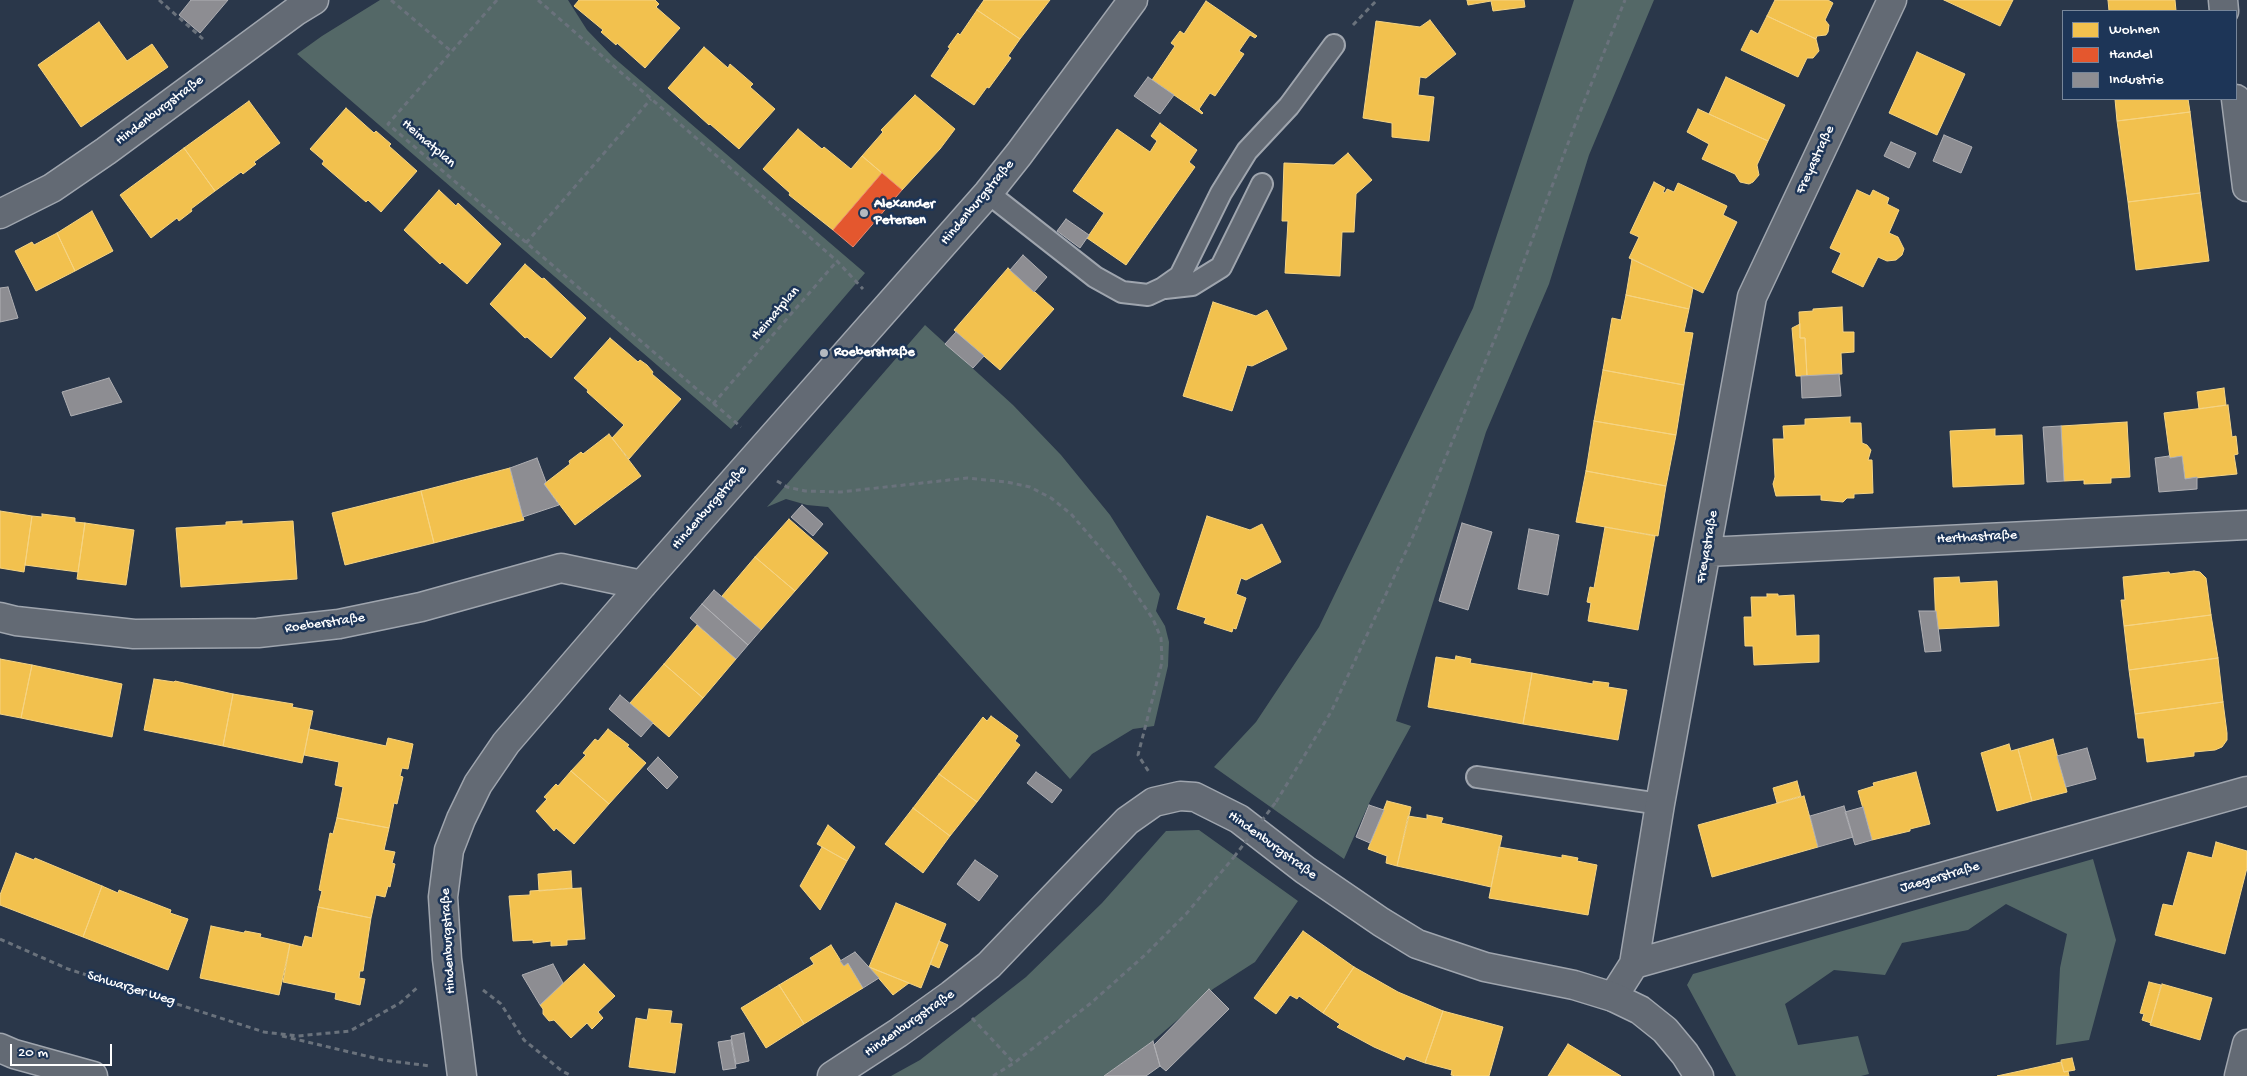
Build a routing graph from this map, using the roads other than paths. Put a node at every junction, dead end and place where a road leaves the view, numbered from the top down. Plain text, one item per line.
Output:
1 (314, 0) edge
2 (1133, 0) edge
3 (1892, 0) edge
4 (1334, 45) road end
5 (2236, 100) edge
6 (1262, 184) dead end
7 (2247, 187) edge
8 (988, 193) junction
9 (0, 214) edge
10 (1164, 288) junction
11 (2247, 525) edge
12 (1707, 552) junction
13 (642, 585) junction
14 (0, 617) edge
15 (1477, 777) dead end
16 (2247, 791) edge
17 (1660, 804) junction
18 (1634, 964) junction
19 (1613, 997) junction
20 (2247, 1044) edge
21 (0, 1048) edge
22 (462, 1073) edge
23 (92, 1076) edge
24 (832, 1076) edge
25 (1699, 1076) edge
26 (2239, 1076) edge

1 - 9 street, Hindenburgstraße
2 - 8 street, Hindenburgstraße
3 - 12 street, Freyastraße
4 - 10 lane
5 - 7 street
6 - 10 lane
8 - 10 lane
8 - 13 street, Hindenburgstraße
11 - 12 street, Herthastraße
12 - 17 street, Freyastraße
13 - 14 street, Roeberstraße
13 - 22 street, Hindenburgstraße
15 - 17 lane
16 - 18 street, Jaegerstraße
17 - 18 street, Freyastraße
18 - 19 street, Freyastraße
19 - 24 street, Hindenburgstraße
19 - 25 street
20 - 26 street
21 - 23 street

